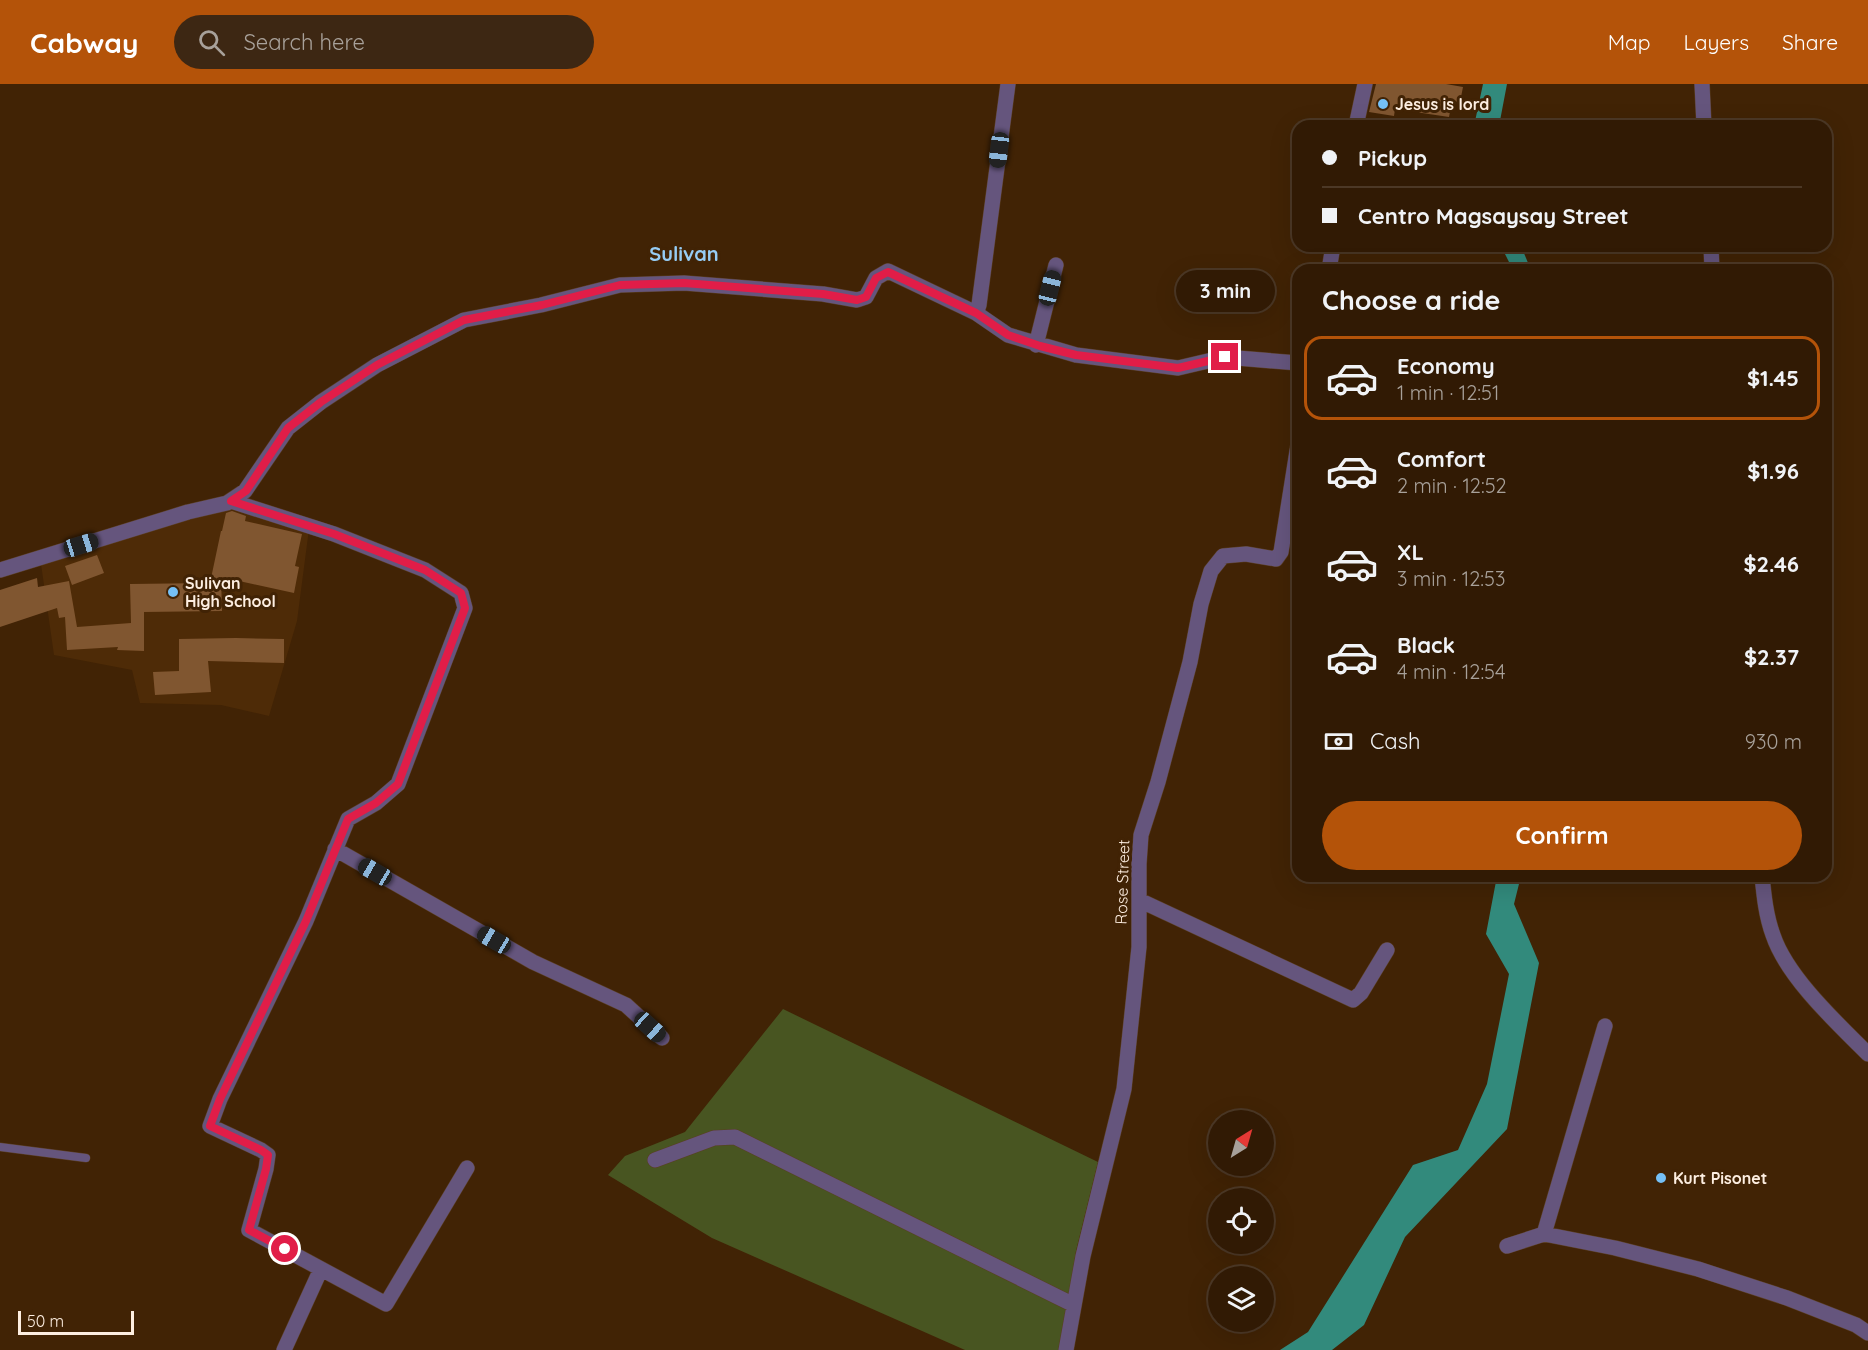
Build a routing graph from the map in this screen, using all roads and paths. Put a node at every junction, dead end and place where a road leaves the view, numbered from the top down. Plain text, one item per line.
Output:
1 (1008, 84) edge
2 (1365, 84) edge
3 (1702, 84) edge
4 (1357, 120) edge
5 (1704, 120) edge
6 (1056, 265) dead end
7 (976, 313) junction
8 (1036, 345) junction
9 (1292, 363) edge
10 (1292, 483) edge
11 (231, 501) junction
12 (0, 570) edge
13 (335, 849) junction
14 (1763, 882) edge
15 (1139, 900) junction
16 (1387, 950) dead end
17 (1605, 1026) dead end
18 (662, 1038) dead end
19 (1868, 1054) edge
20 (0, 1147) edge
21 (86, 1158) dead end
22 (655, 1161) dead end
23 (467, 1168) dead end
24 (1544, 1234) junction
25 (1507, 1246) dead end
26 (321, 1269) junction
27 (1074, 1305) junction
28 (1868, 1333) edge
29 (284, 1350) edge
30 (1066, 1350) edge

1 - 7 street
2 - 4 street
3 - 5 street
6 - 8 street
7 - 8 street
7 - 11 street
8 - 9 street
10 - 15 street, Rose Street
11 - 12 street
11 - 13 street
13 - 18 street
13 - 26 street
14 - 19 street
15 - 16 street
15 - 27 street, Rose Street
17 - 24 street
20 - 21 lane
22 - 27 street
23 - 26 street
24 - 25 street
24 - 28 street
26 - 29 street
27 - 30 street, Rose Street

